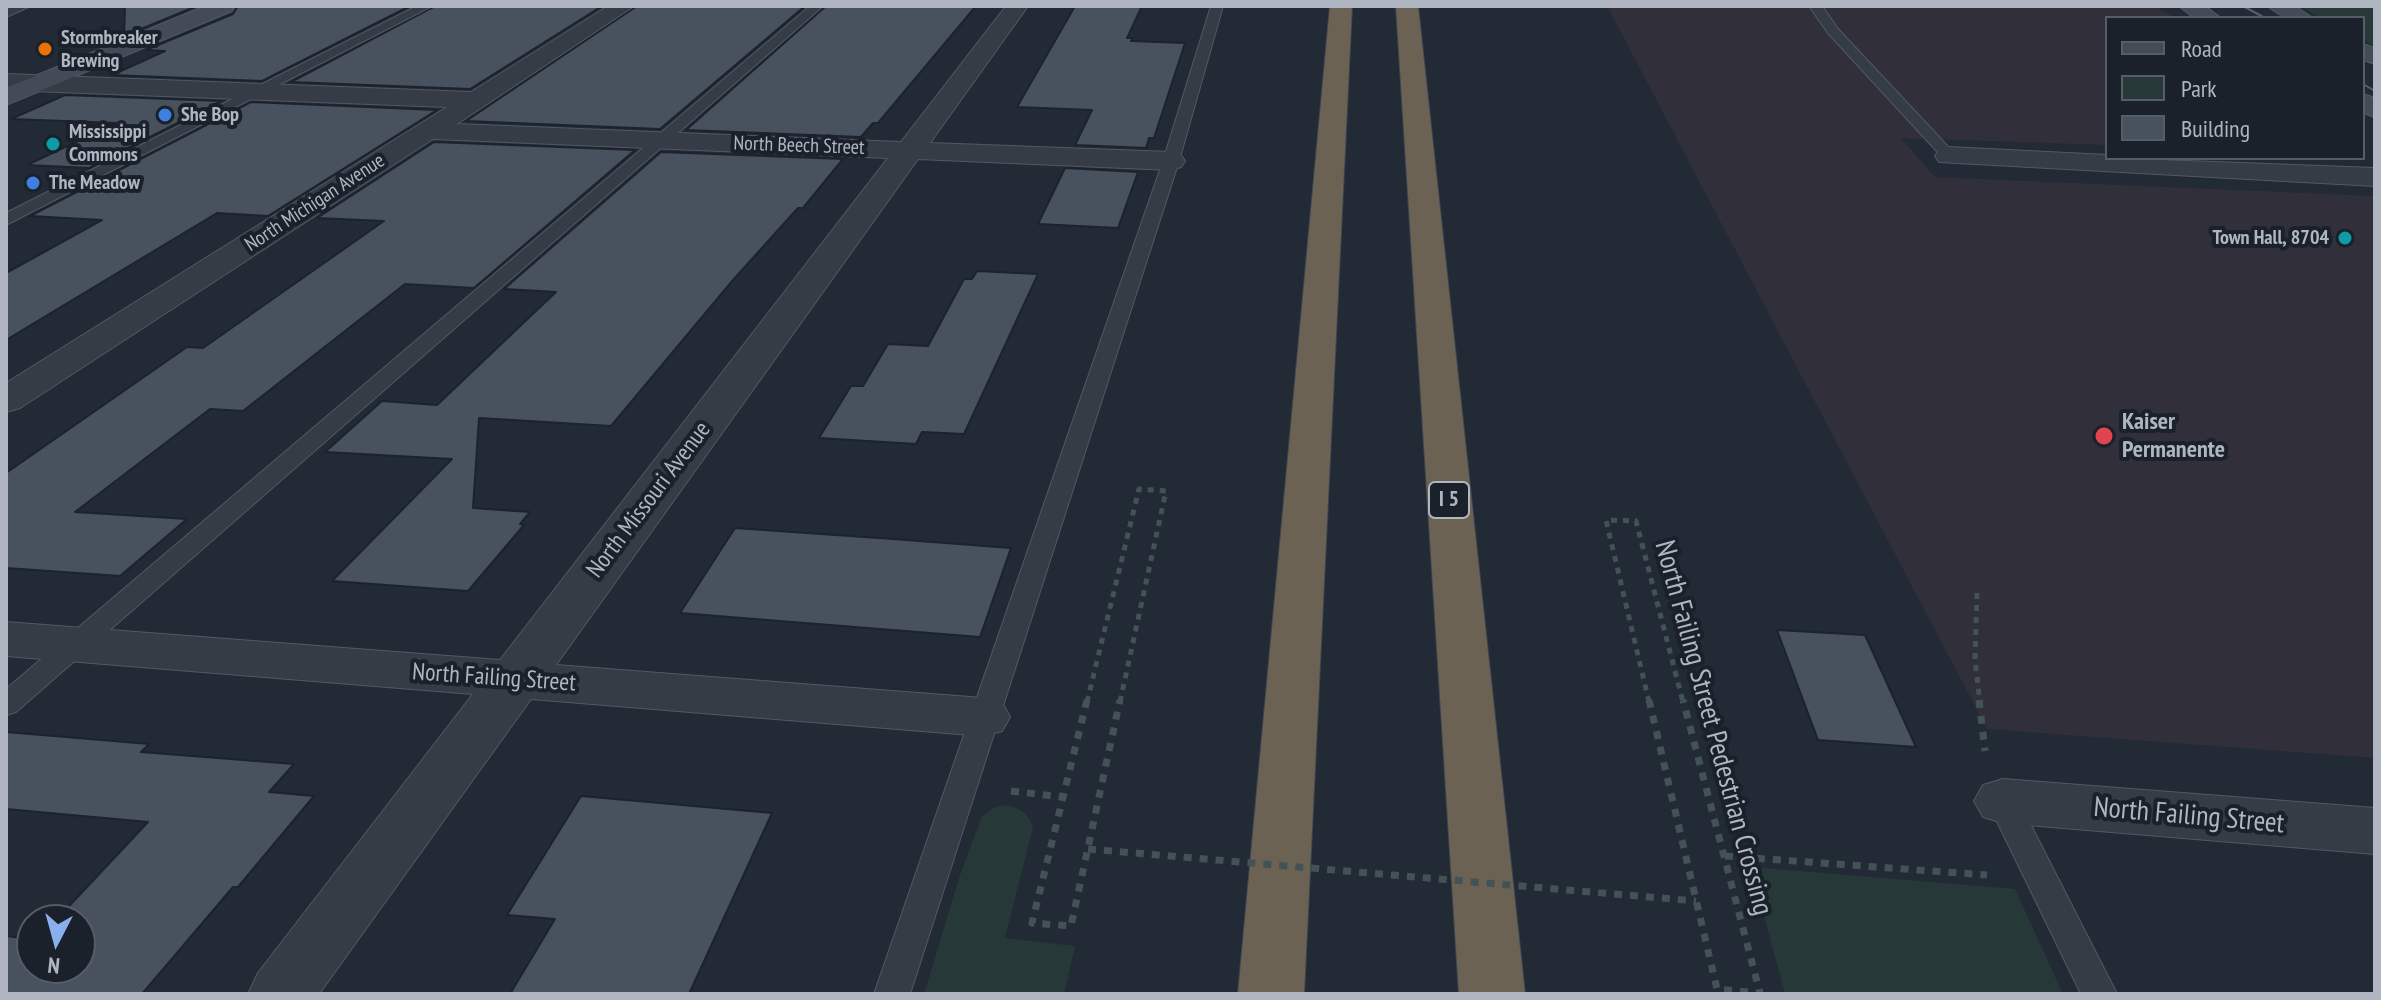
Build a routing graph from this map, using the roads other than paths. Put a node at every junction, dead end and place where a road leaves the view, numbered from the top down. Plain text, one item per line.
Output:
1 (25, 6) edge
2 (224, 6) edge
3 (426, 6) edge
4 (623, 6) edge
5 (817, 6) edge
6 (1017, 6) edge
7 (1217, 6) edge
8 (1341, 6) edge
9 (1407, 6) edge
10 (1815, 6) edge
11 (2278, 6) edge
12 (6, 13) edge
13 (2298, 16) edge
14 (6, 82) edge
15 (39, 83) junction
16 (259, 91) junction
17 (6, 97) edge
18 (478, 100) junction
19 (428, 131) junction
20 (661, 140) junction
21 (909, 150) junction
22 (1949, 156) joint
23 (1171, 161) junction
24 (2375, 177) edge
25 (6, 220) edge
26 (6, 400) edge
27 (6, 639) edge
28 (77, 644) junction
29 (515, 680) junction
30 (6, 705) edge
31 (983, 717) junction
32 (2003, 801) joint
33 (2375, 831) edge
34 (281, 994) edge
35 (892, 994) edge
36 (1271, 994) edge
37 (1492, 994) edge
38 (2099, 994) edge

1 - 12 lane
2 - 15 street
3 - 16 lane
4 - 18 street, North Michigan Avenue
5 - 20 lane
6 - 21 street, North Missouri Avenue
7 - 23 lane
8 - 36 highway
9 - 37 highway, I 5
10 - 22 lane
11 - 13 street
14 - 15 street
15 - 16 street
15 - 17 street
16 - 18 street
16 - 25 lane
18 - 19 street, North Michigan Avenue
19 - 20 street, North Beech Street
19 - 26 street, North Michigan Avenue
20 - 21 street, North Beech Street
20 - 28 lane
21 - 23 street, North Beech Street
21 - 29 street, North Missouri Avenue
22 - 24 street
23 - 31 lane
27 - 28 street, North Failing Street
28 - 29 street, North Failing Street
28 - 30 lane
29 - 31 street, North Failing Street
29 - 34 street, North Missouri Avenue
31 - 35 lane
32 - 33 street, North Failing Street
32 - 38 lane

